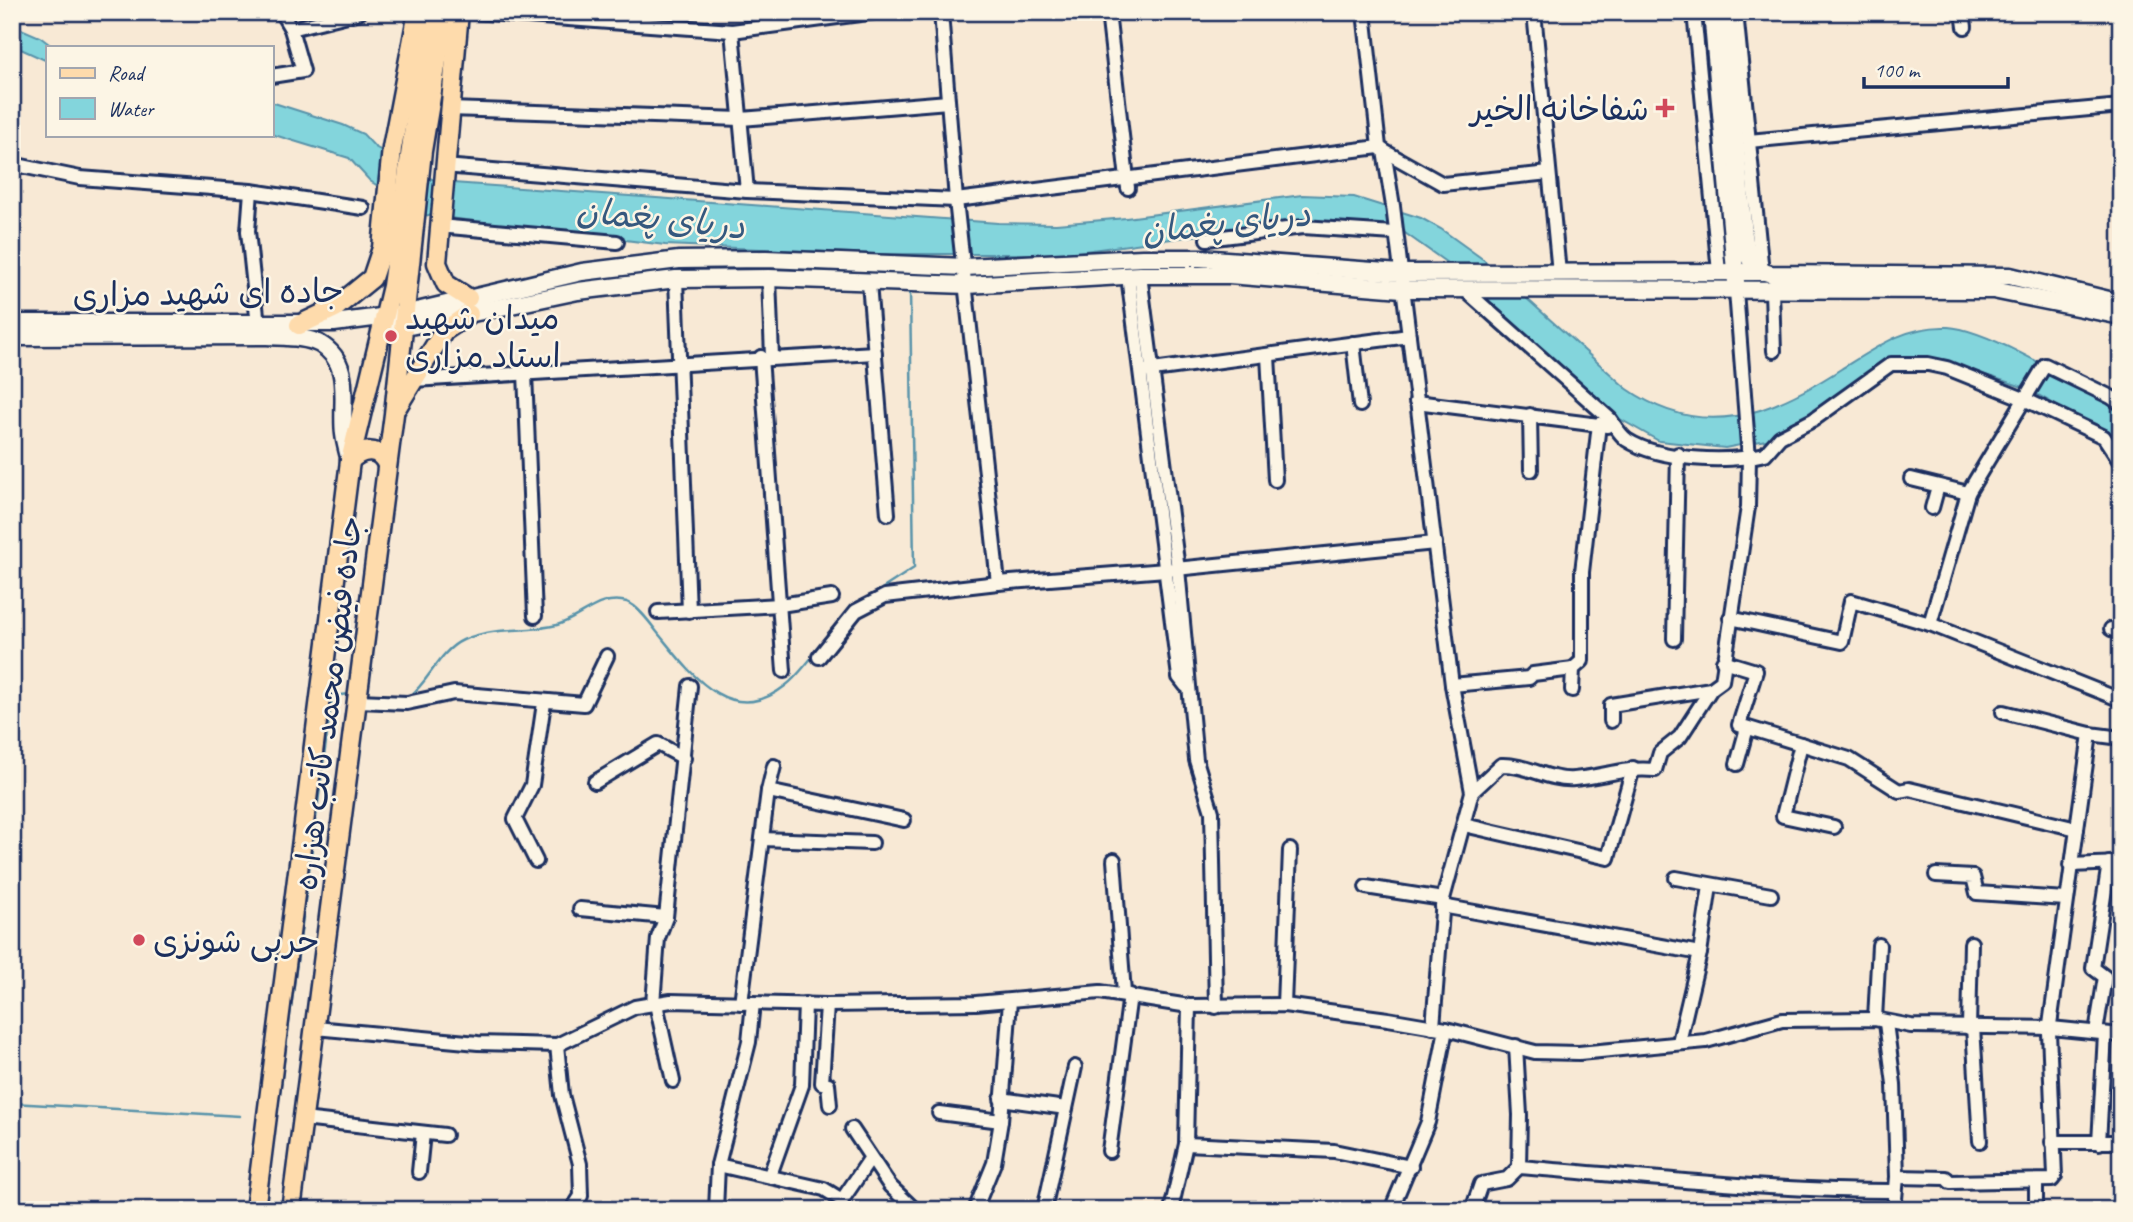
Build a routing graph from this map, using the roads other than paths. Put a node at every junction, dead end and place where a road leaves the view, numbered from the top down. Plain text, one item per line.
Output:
1 (281, 12) edge
2 (360, 12) edge
3 (418, 12) edge
4 (430, 12) edge
5 (445, 12) edge
6 (458, 12) edge
7 (473, 12) edge
8 (644, 12) edge
9 (875, 12) edge
10 (941, 12) edge
11 (1108, 12) edge
12 (1364, 12) edge
13 (1534, 12) edge
14 (1694, 12) edge
15 (1712, 12) edge
16 (1724, 12) edge
17 (1736, 12) edge
18 (1963, 12) edge
19 (642, 26) junction
20 (1965, 27) dead end
21 (291, 29) junction
22 (732, 30) junction
23 (273, 76) edge
24 (948, 102) junction
25 (2121, 106) edge
26 (449, 110) junction
27 (741, 119) junction
28 (1749, 141) junction
29 (1382, 149) junction
30 (408, 150) junction
31 (12, 164) edge
32 (444, 171) junction
33 (1549, 173) junction
34 (1127, 182) junction
35 (251, 191) junction
36 (747, 191) junction
37 (956, 200) junction
38 (363, 208) dead end
39 (1722, 208) junction
40 (400, 216) junction
41 (439, 223) junction
42 (1750, 226) junction
43 (1394, 232) junction
44 (1207, 239) dead end
45 (617, 242) dead end
46 (437, 263) junction
47 (965, 267) junction
48 (1719, 272) junction
49 (1736, 272) junction
50 (1762, 272) junction
51 (1559, 273) junction
52 (1134, 276) junction
53 (769, 278) junction
54 (676, 279) junction
55 (1401, 281) junction
56 (869, 284) junction
57 (967, 285) junction
58 (1464, 289) junction
59 (407, 291) junction
60 (1737, 291) junction
61 (1772, 291) junction
62 (2121, 303) edge
63 (469, 306) junction
64 (2121, 316) edge
65 (403, 321) junction
66 (12, 323) edge
67 (258, 325) junction
68 (299, 325) junction
69 (383, 325) junction
70 (1409, 336) junction
71 (12, 337) edge
72 (1353, 343) junction
73 (1774, 351) dead end
74 (875, 353) junction
75 (1268, 356) junction
76 (767, 357) junction
77 (681, 363) junction
78 (1147, 371) junction
79 (525, 373) junction
80 (412, 380) junction
81 (2027, 395) junction
82 (1416, 402) junction
83 (2121, 404) edge
84 (1360, 405) dead end
85 (394, 414) junction
86 (1530, 415) junction
87 (1599, 424) junction
88 (1616, 428) junction
89 (1749, 452) junction
90 (1678, 454) junction
91 (350, 461) junction
92 (2121, 463) edge
93 (387, 465) junction
94 (1531, 470) dead end
95 (1275, 480) dead end
96 (1911, 480) dead end
97 (1938, 486) junction
98 (1968, 493) junction
99 (1932, 508) dead end
100 (888, 514) dead end
101 (1435, 543) junction
102 (1172, 570) junction
103 (998, 583) junction
104 (832, 597) dead end
105 (779, 605) junction
106 (689, 611) junction
107 (658, 612) dead end
108 (535, 616) dead end
109 (1730, 618) junction
110 (1930, 624) junction
111 (1674, 639) dead end
112 (607, 656) dead end
113 (819, 657) dead end
114 (1723, 661) junction
115 (1573, 669) junction
116 (784, 671) dead end
117 (1452, 685) junction
118 (690, 686) dead end
119 (1711, 689) junction
120 (1572, 690) dead end
121 (2121, 699) edge
122 (358, 701) junction
123 (544, 703) junction
124 (2003, 712) dead end
125 (1611, 721) dead end
126 (1747, 728) junction
127 (2090, 734) junction
128 (2121, 738) edge
129 (1801, 744) junction
130 (684, 758) junction
131 (1737, 764) dead end
132 (774, 766) dead end
133 (1633, 768) junction
134 (595, 782) dead end
135 (768, 791) junction
136 (1472, 792) junction
137 (904, 820) dead end
138 (1464, 825) junction
139 (1834, 827) dead end
140 (2077, 829) junction
141 (762, 839) junction
142 (872, 843) dead end
143 (1290, 850) dead end
144 (1114, 860) dead end
145 (536, 861) dead end
146 (2115, 863) edge
147 (2070, 865) junction
148 (1936, 875) dead end
149 (1676, 878) dead end
150 (1710, 886) junction
151 (1366, 887) dead end
152 (1771, 895) dead end
153 (2066, 900) junction
154 (1443, 902) junction
155 (580, 909) dead end
156 (666, 917) junction
157 (1970, 943) dead end
158 (1879, 945) dead end
159 (1700, 953) junction
160 (1127, 994) junction
161 (1010, 1001) junction
162 (747, 1003) junction
163 (654, 1004) junction
164 (805, 1004) junction
165 (1283, 1004) junction
166 (827, 1005) junction
167 (1189, 1006) junction
168 (1216, 1007) junction
169 (1880, 1021) junction
170 (1971, 1027) junction
171 (315, 1028) junction
172 (1439, 1028) junction
173 (2052, 1028) junction
174 (2100, 1032) junction
175 (2121, 1035) edge
176 (1679, 1042) junction
177 (557, 1045) junction
178 (1516, 1046) junction
179 (1075, 1067) dead end
180 (673, 1082) dead end
181 (1001, 1099) junction
182 (830, 1105) dead end
183 (1066, 1108) junction
184 (939, 1113) dead end
185 (303, 1119) junction
186 (1001, 1121) junction
187 (852, 1129) dead end
188 (423, 1133) junction
189 (445, 1135) dead end
190 (1980, 1141) dead end
191 (2052, 1142) junction
192 (2121, 1142) edge
193 (2099, 1143) junction
194 (1186, 1144) junction
195 (1109, 1151) dead end
196 (870, 1159) junction
197 (718, 1165) junction
198 (1411, 1167) junction
199 (1519, 1167) junction
200 (419, 1172) dead end
201 (770, 1175) junction
202 (1897, 1177) junction
203 (2036, 1183) junction
204 (1894, 1191) junction
205 (255, 1210) edge
206 (291, 1210) edge
207 (572, 1210) edge
208 (716, 1210) edge
209 (915, 1210) edge
210 (975, 1210) edge
211 (1044, 1210) edge
212 (1171, 1210) edge
213 (1391, 1210) edge
214 (1472, 1210) edge
215 (1894, 1210) edge
216 (2036, 1210) edge

1 - 21 street
2 - 21 street
3 - 30 main road
4 - 30 main road
5 - 30 main road
6 - 26 main road
7 - 19 street
8 - 19 street
9 - 22 street
10 - 24 street
11 - 34 street
12 - 29 street
13 - 33 street
14 - 39 street
15 - 39 main road
16 - 42 main road
17 - 28 street
18 - 20 street
19 - 22 street
21 - 23 street
22 - 27 street
24 - 27 street
24 - 37 street
25 - 28 street
26 - 27 street
26 - 32 main road
27 - 36 street
28 - 42 street
29 - 33 street
29 - 34 street
29 - 43 street
30 - 40 main road
31 - 35 street
32 - 36 street
32 - 41 main road
33 - 51 street
34 - 37 street
35 - 38 street
35 - 67 street
36 - 37 street
37 - 47 street
39 - 48 street
39 - 49 main road
40 - 59 main road, جاده فیض محمد کاتب هزاره
40 - 68 main road
40 - 69 main road
41 - 45 street
41 - 46 main road
42 - 50 main road
43 - 44 street
43 - 55 street
46 - 59 main road
46 - 63 main road
47 - 55 main road
47 - 57 street
47 - 63 main road
48 - 49 main road
48 - 51 main road
49 - 50 main road
49 - 60 main road
50 - 62 main road
51 - 55 main road
52 - 55 main road
52 - 57 main road
52 - 78 street
53 - 54 main road
53 - 56 main road
53 - 76 street
54 - 63 main road
54 - 77 street
55 - 58 main road
55 - 70 street
56 - 57 main road
56 - 74 street
57 - 103 street
58 - 60 main road
58 - 88 street
59 - 65 main road, جاده فیض محمد کاتب هزاره
60 - 61 main road
60 - 89 street
61 - 64 main road
61 - 73 street
63 - 65 main road, جاده ای شهید مزاری
63 - 80 main road
65 - 69 main road, جاده ای شهید مزاری
65 - 85 main road, جاده فیض محمد کاتب هزاره
66 - 67 main road, جاده ای شهید مزاری
67 - 68 main road, جاده ای شهید مزاری
68 - 69 main road, جاده ای شهید مزاری
69 - 91 main road
70 - 72 street
70 - 82 street
71 - 91 main road, جاده ای شهید مزاری
72 - 75 street
72 - 84 street
74 - 76 street
74 - 100 street
75 - 78 street
75 - 95 street
76 - 77 street
76 - 105 street
77 - 79 street
77 - 106 street
78 - 102 street
79 - 80 street
79 - 108 street
80 - 85 main road
81 - 83 street
81 - 89 street
81 - 92 street
81 - 98 street
82 - 86 street
82 - 101 street
85 - 93 main road, جاده فیض محمد کاتب هزاره
86 - 87 street
86 - 94 street
87 - 88 street
87 - 115 street
88 - 90 street
89 - 90 street
89 - 109 street
90 - 111 street
91 - 93 main road
91 - 205 main road
93 - 122 main road, جاده فیض محمد کاتب هزاره
96 - 97 street
97 - 98 street
97 - 99 street
98 - 110 street
101 - 102 street
101 - 117 street
102 - 103 street
102 - 168 street
103 - 113 street
104 - 105 street
105 - 106 street
105 - 116 street
106 - 107 street
109 - 110 street
109 - 114 street
110 - 121 street
112 - 123 street
114 - 119 street
114 - 126 street
115 - 117 street
115 - 120 street
117 - 136 street
118 - 130 street
119 - 125 street
119 - 133 street
122 - 123 street
122 - 171 main road, جاده فیض محمد کاتب هزاره
123 - 145 street
124 - 127 street
126 - 129 street
126 - 131 street
127 - 128 street
127 - 140 street
129 - 139 street
129 - 140 street
130 - 134 street
130 - 156 street
132 - 135 street
133 - 136 street
133 - 138 street
135 - 137 street
135 - 141 street
136 - 138 street
138 - 154 street
140 - 147 street
141 - 142 street
141 - 162 street
143 - 165 street
144 - 160 street
146 - 147 street
146 - 174 street
147 - 153 street
148 - 153 street
149 - 150 street
150 - 152 street
150 - 159 street
151 - 154 street
153 - 173 street
154 - 159 street
154 - 172 street
155 - 156 street
156 - 163 street
157 - 170 street
158 - 169 street
159 - 176 street
160 - 161 street
160 - 167 street
160 - 195 street
161 - 166 street
161 - 181 street
162 - 163 street
162 - 164 street
162 - 197 street
163 - 177 street
163 - 180 street
164 - 166 street
164 - 201 street
165 - 168 street
165 - 172 street
166 - 182 street
167 - 168 street
167 - 194 street
169 - 170 street
169 - 176 street
169 - 202 street
170 - 173 street
170 - 190 street
171 - 177 street
171 - 185 main road, جاده فیض محمد کاتب هزاره
172 - 178 street
172 - 198 street
173 - 174 street
173 - 191 street
174 - 175 street
174 - 193 street
176 - 178 street
177 - 207 street
178 - 199 street
179 - 183 street
181 - 183 street
181 - 186 street
183 - 211 street
184 - 186 street
185 - 188 street
185 - 206 main road, جاده فیض محمد کاتب هزاره
186 - 210 street
187 - 196 street
188 - 189 street
188 - 200 street
191 - 193 street
191 - 203 street
192 - 193 street
194 - 198 street
194 - 212 street
196 - 201 street
196 - 209 street
197 - 201 street
197 - 208 street
198 - 213 street
199 - 204 street
199 - 214 street
202 - 203 street
202 - 204 street
203 - 216 street
204 - 215 street

